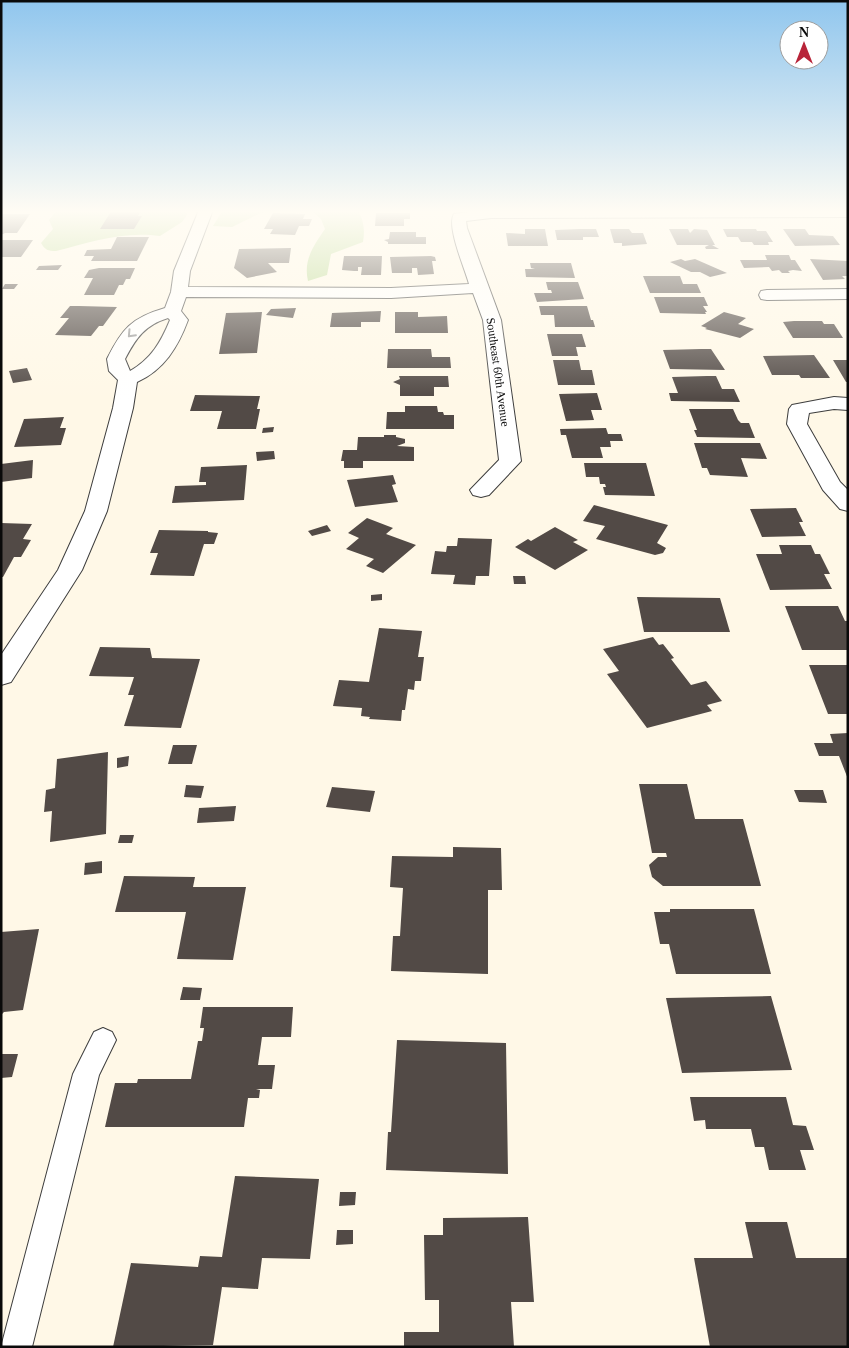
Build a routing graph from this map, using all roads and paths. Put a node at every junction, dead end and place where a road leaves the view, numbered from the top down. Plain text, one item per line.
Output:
1 (182, 273) edge
2 (474, 273) edge
3 (479, 288) junction
4 (179, 292) junction
5 (848, 294) edge
6 (767, 295) dead end
7 (172, 311) junction
8 (128, 379) junction
9 (848, 404) edge
10 (480, 490) dead end
11 (848, 504) edge
12 (1, 676) edge
13 (103, 1040) dead end
14 (16, 1347) edge

1 - 4 street
2 - 3 street, Southeast 60th Avenue
3 - 4 street
3 - 10 street, Southeast 60th Avenue
4 - 7 street
5 - 6 street
7 - 8 street
7 -> 8 street
8 - 12 street
9 - 11 street
13 - 14 lane

